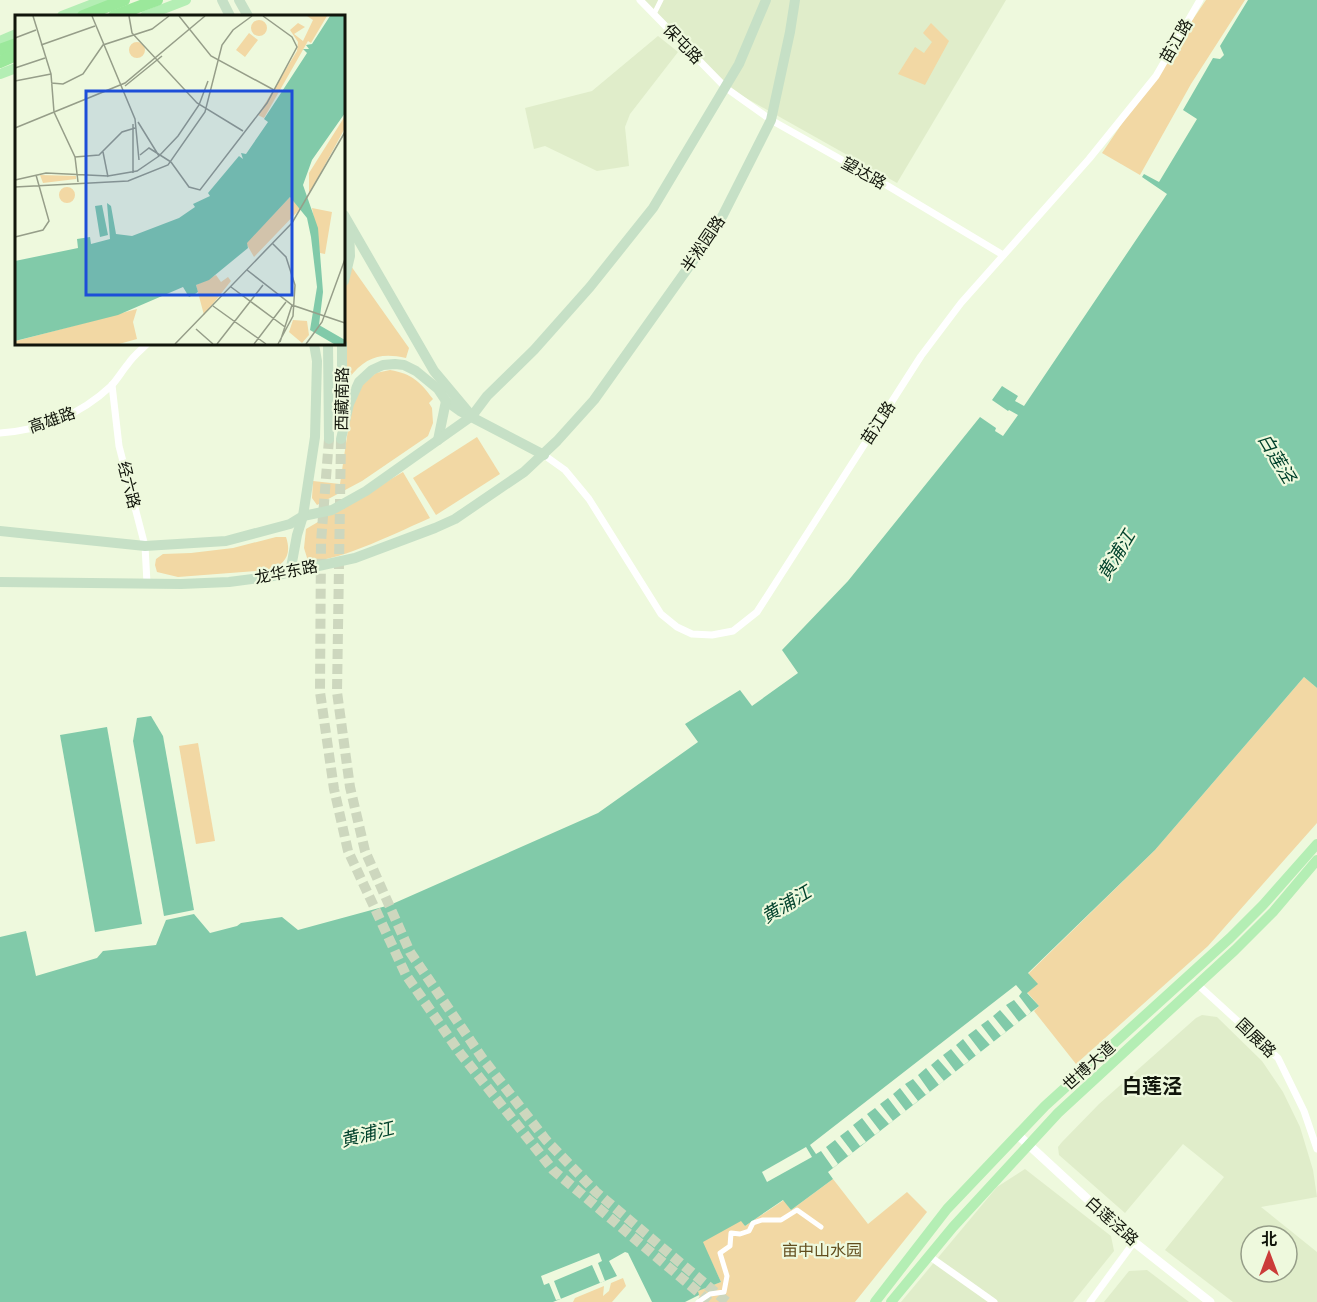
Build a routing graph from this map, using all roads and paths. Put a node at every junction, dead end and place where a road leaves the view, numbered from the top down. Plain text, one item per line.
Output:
1 (103, 0) edge
2 (124, 0) edge
3 (157, 0) edge
4 (186, 0) edge
5 (222, 0) edge
6 (239, 0) edge
7 (640, 0) edge
8 (661, 0) edge
9 (766, 0) edge
10 (795, 0) edge
11 (1200, 0) edge
12 (654, 14) junction
13 (65, 15) edge
14 (86, 15) edge
15 (117, 15) edge
16 (148, 15) edge
17 (230, 15) edge
18 (247, 15) edge
19 (15, 34) edge
20 (0, 41) edge
21 (15, 44) edge
22 (0, 50) edge
23 (15, 55) edge
24 (0, 62) edge
25 (15, 68) edge
26 (0, 74) edge
27 (726, 88) junction
28 (771, 120) junction
29 (346, 219) edge
30 (1004, 255) junction
31 (345, 278) edge
32 (146, 345) edge
33 (316, 345) edge
34 (328, 345) edge
35 (342, 345) edge
36 (112, 386) junction
37 (446, 402) junction
38 (472, 416) junction
39 (0, 433) edge
40 (329, 439) tunnel mouth
41 (438, 440) junction
42 (544, 455) junction
43 (303, 516) junction
44 (0, 531) edge
45 (145, 546) junction
46 (290, 573) junction
47 (0, 582) edge
48 (147, 583) junction
49 (1317, 844) edge
50 (1317, 860) edge
51 (1190, 974) junction
52 (1197, 984) junction
53 (1018, 1135) junction
54 (1029, 1145) junction
55 (1317, 1149) edge
56 (821, 1227) dead end
57 (1134, 1242) junction
58 (929, 1256) junction
59 (698, 1302) edge
60 (875, 1302) edge
61 (891, 1302) edge
62 (994, 1302) edge
63 (1090, 1302) edge
64 (1210, 1302) edge

1 - 13 main road
2 - 14 highway
3 - 15 highway
4 - 16 main road
5 - 17 main road
6 - 18 main road
7 - 12 street, 保屯路
8 - 12 street
9 - 27 main road
10 - 28 main road, 半淞园路
11 - 30 street, 苗江路
12 - 27 street, 保屯路
19 - 20 main road
21 - 22 highway
23 - 24 highway
25 - 26 main road
27 - 28 street, 望达路
27 - 38 main road
28 - 30 street, 望达路
28 - 42 main road, 半淞园路
29 - 31 main road
29 - 38 main road, 西藏南路
30 - 42 street, 苗江路
32 - 36 street, 高雄路
33 - 43 main road, 西藏南路
34 - 40 main road
35 - 37 main road, 西藏南路
36 - 39 street, 高雄路
36 - 45 street, 经六路
37 - 38 main road, 西藏南路
37 - 41 main road
38 - 41 main road
38 - 42 main road, 西藏南路
41 - 43 main road
42 - 46 main road, 龙华东路
43 - 45 main road
43 - 46 main road, 西藏南路
44 - 45 main road
45 - 48 street, 经六路
46 - 48 main road, 龙华东路
47 - 48 main road, 龙华东路
49 - 51 main road, 世博大道
50 - 52 main road, 世博大道
51 - 52 street, 国展路
51 - 53 main road, 世博大道
52 - 54 main road, 世博大道
52 - 55 street, 国展路
53 - 54 street, 白莲泾路
53 - 60 main road, 世博大道
54 - 57 street, 白莲泾路
54 - 58 main road, 世博大道
56 - 59 street
57 - 63 street
57 - 64 street, 白莲泾路
58 - 61 main road, 世博大道
58 - 62 street

